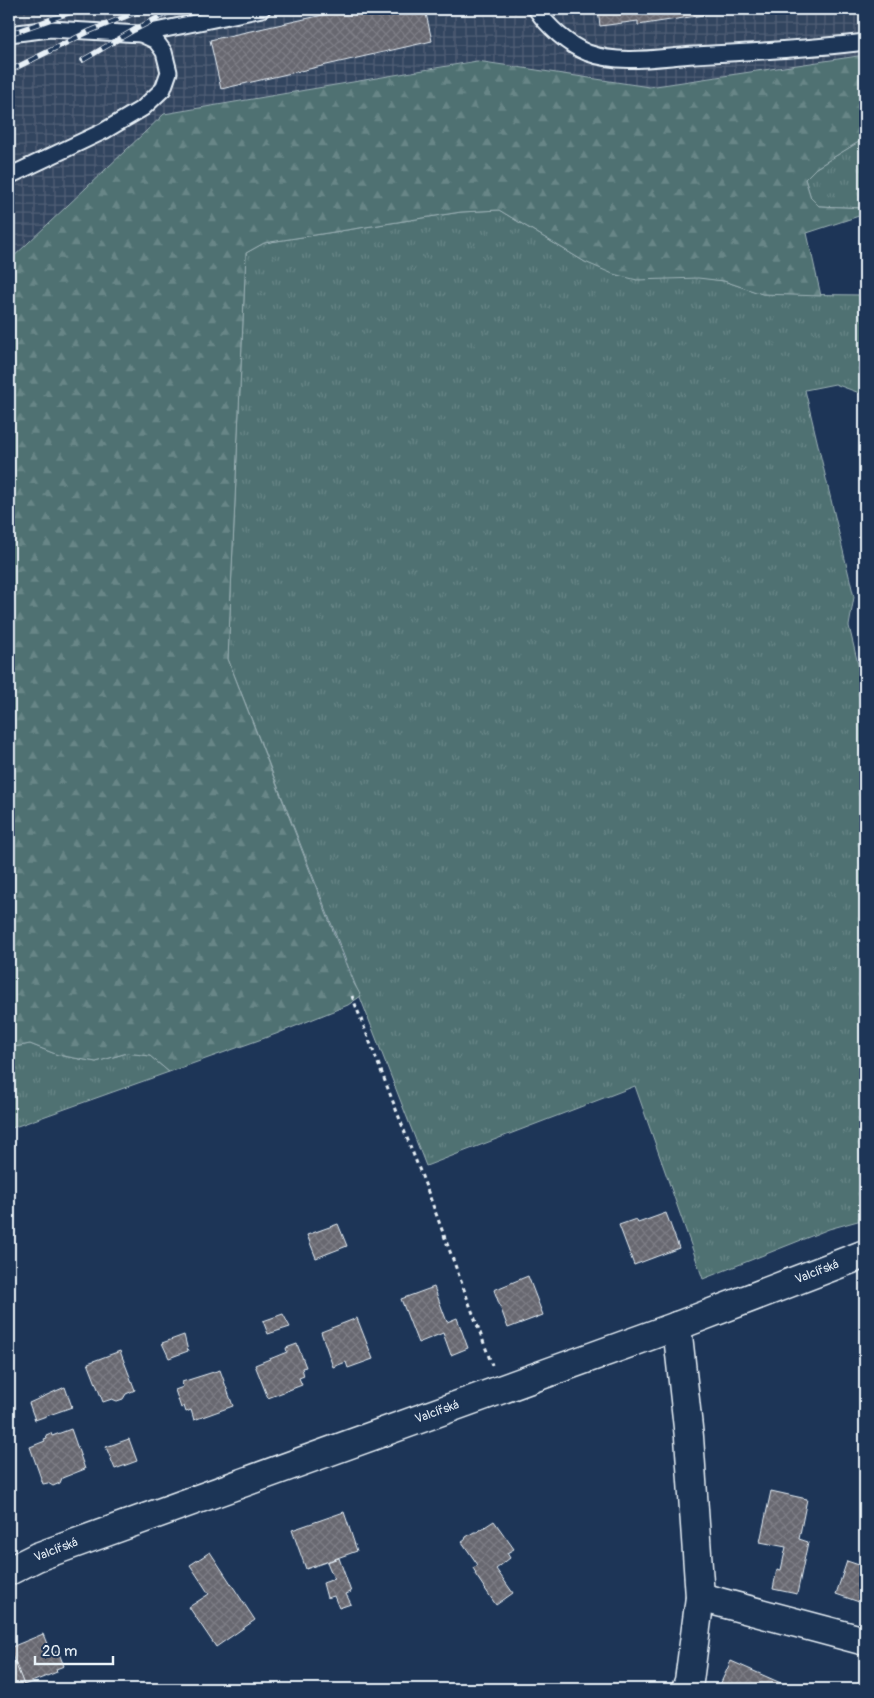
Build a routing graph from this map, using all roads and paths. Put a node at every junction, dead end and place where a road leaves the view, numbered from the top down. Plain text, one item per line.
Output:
1 (262, 9) edge
2 (536, 9) edge
3 (9, 34) edge
4 (141, 34) junction
5 (865, 42) edge
6 (9, 176) edge
7 (352, 996) dead end
8 (865, 1254) edge
9 (677, 1326) junction
10 (501, 1389) junction
11 (9, 1571) edge
12 (700, 1597) junction
13 (865, 1641) edge
14 (686, 1689) edge

1 - 4 lane
2 - 5 lane
3 - 4 lane
4 - 6 lane
7 - 10 path
8 - 9 main road, Valcířská
9 - 10 main road, Valcířská
9 - 12 main road
10 - 11 main road, Valcířská
12 - 13 main road
12 - 14 main road

